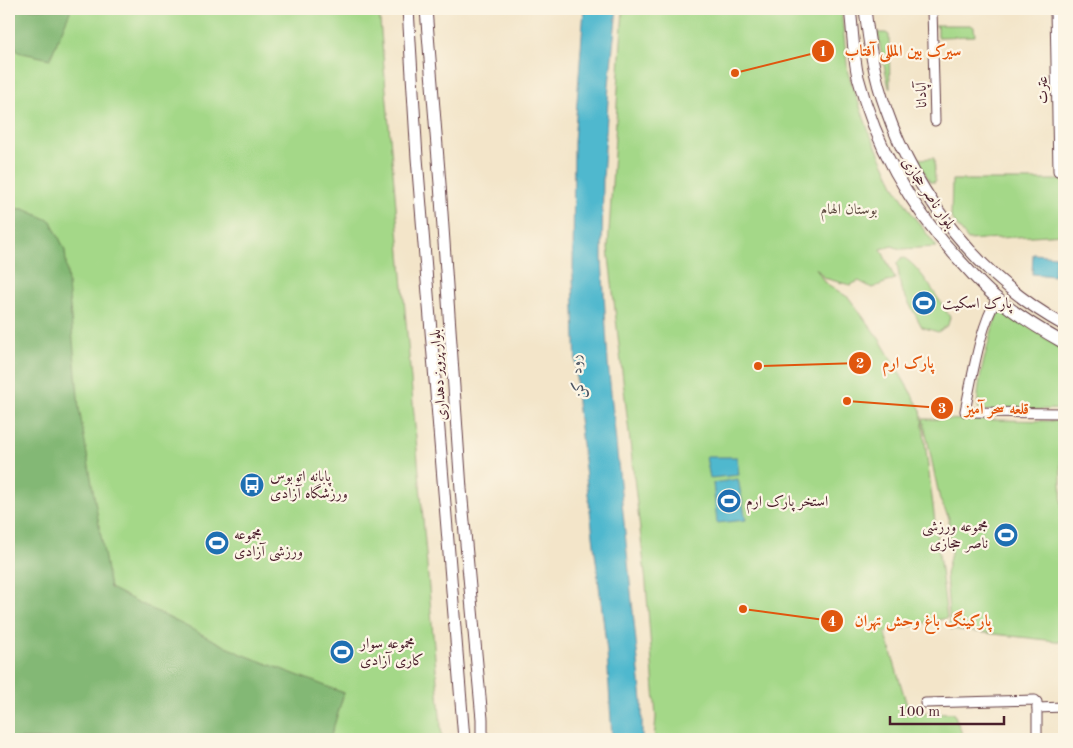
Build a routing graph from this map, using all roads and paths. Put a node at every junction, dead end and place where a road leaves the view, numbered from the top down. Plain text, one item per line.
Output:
1 (408, 9) edge
2 (426, 9) edge
3 (850, 9) edge
4 (865, 9) edge
5 (932, 9) edge
6 (1055, 9) edge
7 (936, 121) dead end
8 (1058, 171) dead end
9 (997, 299) junction
10 (1064, 325) edge
11 (1064, 343) edge
12 (1064, 413) edge
13 (925, 703) dead end
14 (1037, 704) junction
15 (1064, 707) edge
16 (464, 739) edge
17 (482, 739) edge
18 (1037, 739) edge

1 - 16 main road, بلوار پرویز دهداری
2 - 17 main road, بلوار پرویز دهداری
3 - 9 main road, بلوار ناصر حجازی
4 - 10 main road, بلوار ناصر حجازی
5 - 7 street, آپادانا
6 - 8 street, عترت
9 - 11 main road, بلوار ناصر حجازی
9 - 12 street
13 - 14 street
14 - 15 street
14 - 18 street

